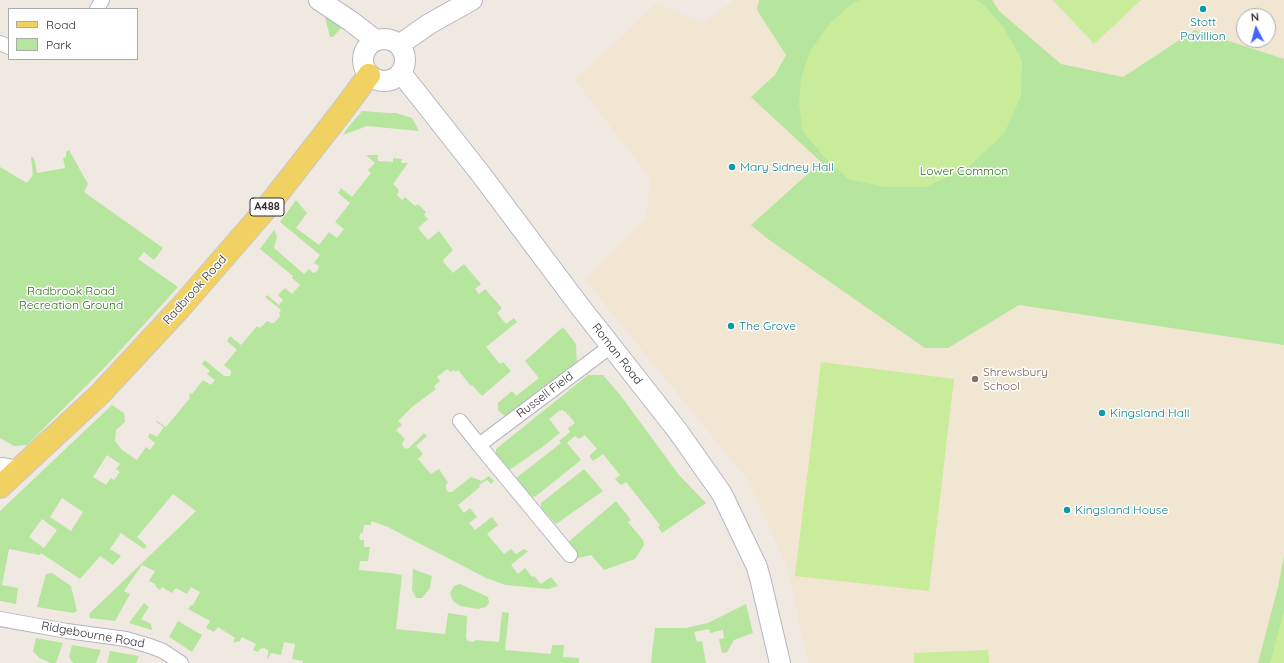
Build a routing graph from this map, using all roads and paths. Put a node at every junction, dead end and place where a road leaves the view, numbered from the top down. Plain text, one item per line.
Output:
1 (319, 0) edge
2 (472, 0) edge
3 (375, 40) junction
4 (399, 45) junction
5 (401, 73) junction
6 (369, 75) junction
7 (611, 346) junction
8 (460, 422) dead end
9 (479, 445) junction
10 (10, 467) edge
11 (0, 486) edge
12 (570, 555) dead end
13 (0, 618) edge
14 (181, 663) edge
15 (780, 663) edge

1 - 3 main road
2 - 4 main road
3 - 4 main road
3 - 6 main road
4 - 5 main road
5 - 6 main road
5 - 7 main road, Roman Road
6 - 10 main road, Radbrook Road / A488
7 - 9 street, Russell Field
7 - 15 main road, Roman Road
8 - 9 street
9 - 12 street
10 - 11 main road, Radbrook Road / A488
13 - 14 street, Ridgebourne Road

